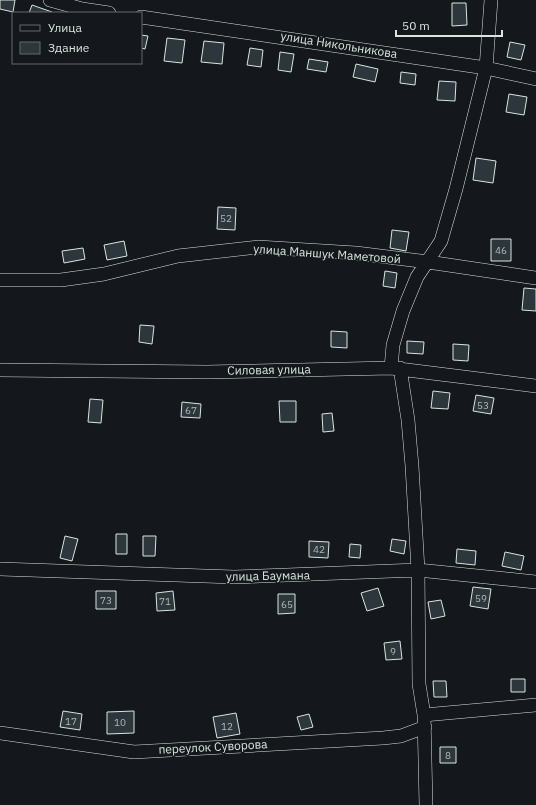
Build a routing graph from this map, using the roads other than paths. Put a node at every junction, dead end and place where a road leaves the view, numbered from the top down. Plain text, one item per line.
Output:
1 (50, 0) edge
2 (491, 0) edge
3 (100, 12) edge
4 (142, 17) edge
5 (486, 68) junction
6 (536, 78) edge
7 (428, 262) junction
8 (536, 278) edge
9 (0, 280) edge
10 (395, 368) junction
11 (0, 370) edge
12 (536, 386) edge
13 (0, 569) edge
14 (418, 570) junction
15 (536, 582) edge
16 (536, 705) edge
17 (424, 721) junction
18 (0, 733) edge
19 (426, 805) edge

1 - 3 street
2 - 5 street
4 - 5 street, улица Никольникова
5 - 6 street, улица Никольникова
5 - 7 street
7 - 8 street, улица Маншук Маметовой
7 - 9 street, улица Маншук Маметовой
7 - 10 street
10 - 11 street, Силовая улица
10 - 12 street, Силовая улица
10 - 14 street
13 - 14 street, улица Баумана
14 - 15 street, улица Баумана
14 - 17 street
16 - 17 street, переулок Суворова
17 - 18 street, переулок Суворова
17 - 19 street

